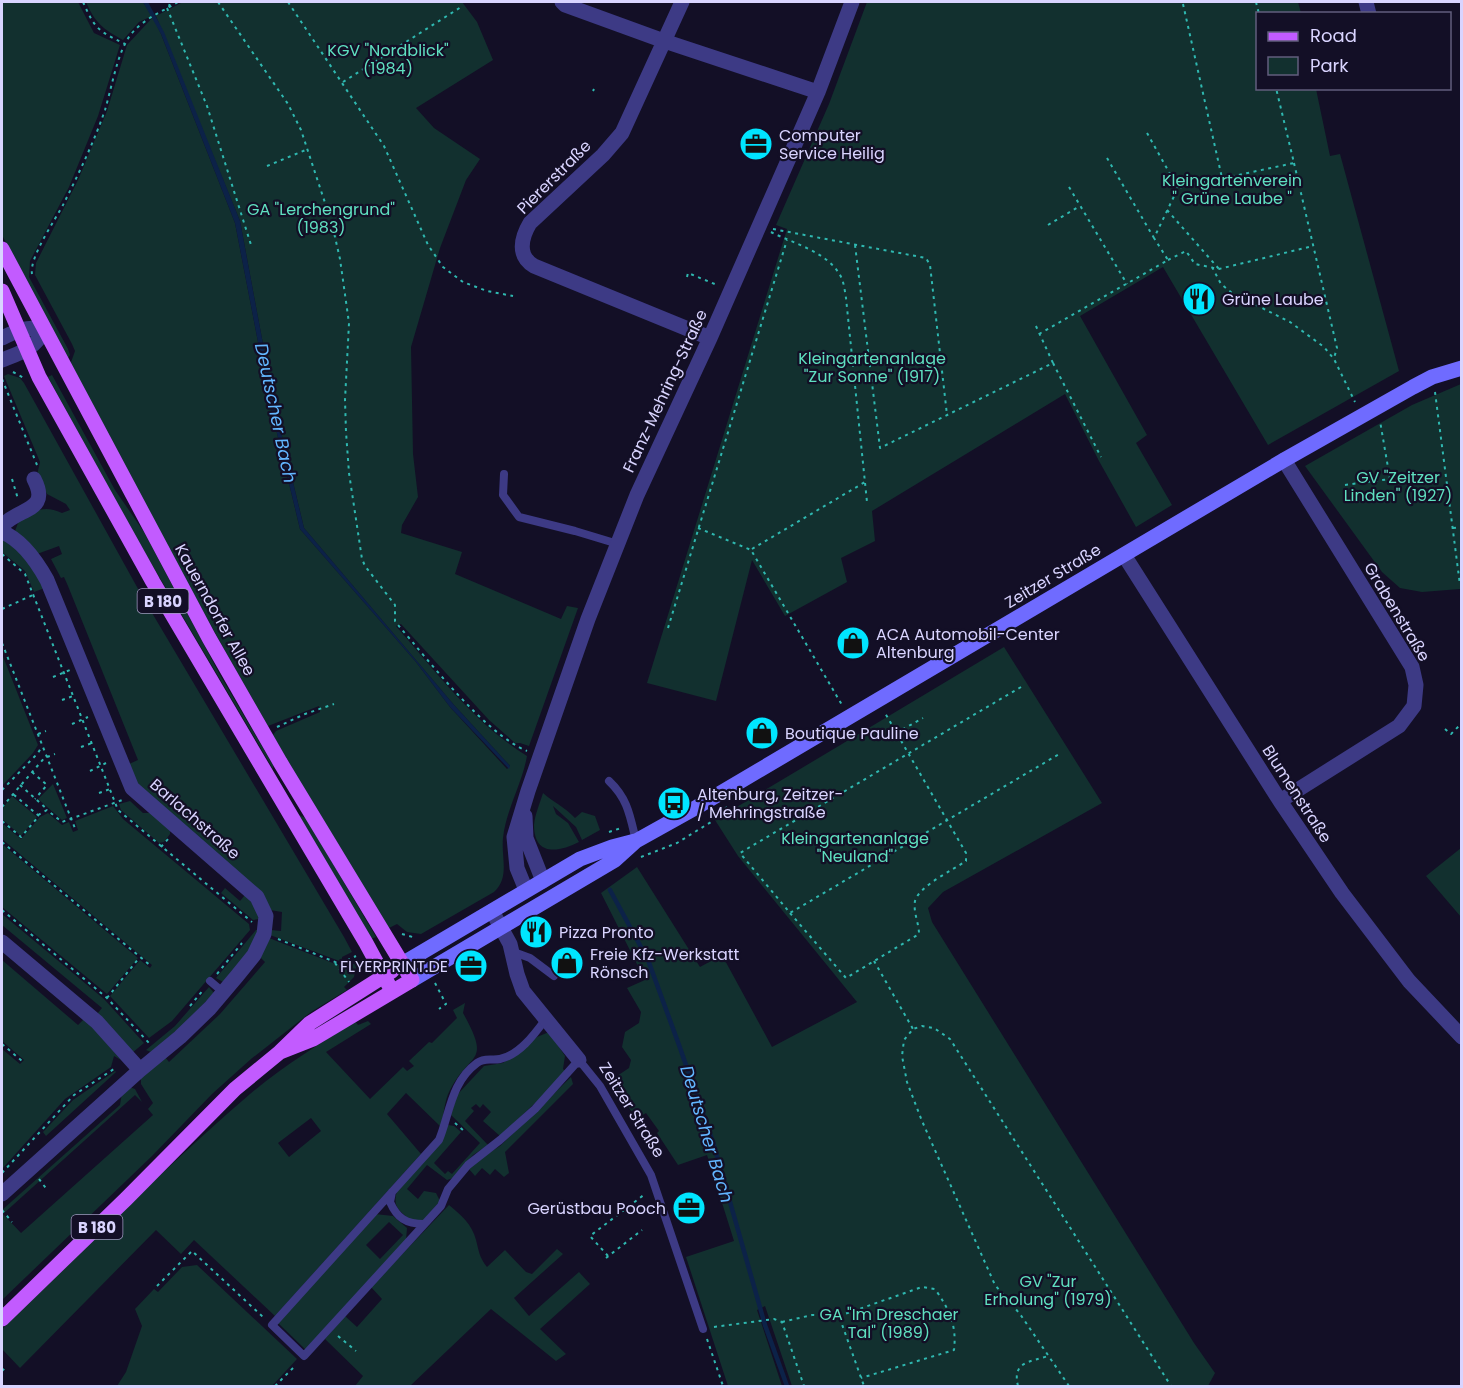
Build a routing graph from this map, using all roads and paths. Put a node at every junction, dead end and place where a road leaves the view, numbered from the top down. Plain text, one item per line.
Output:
1 (83, 2) edge
2 (170, 2) edge
3 (178, 2) edge
4 (218, 2) edge
5 (288, 2) edge
6 (562, 2) edge
7 (682, 2) edge
8 (852, 2) edge
9 (1183, 4) dead end
10 (460, 7) dead end
11 (168, 8) junction
12 (664, 41) junction
13 (125, 44) junction
14 (343, 82) junction
15 (1276, 90) edge
16 (818, 93) junction
17 (1147, 133) dead end
18 (308, 149) junction
19 (1107, 158) dead end
20 (1294, 163) junction
21 (267, 166) dead end
22 (1222, 178) junction
23 (1069, 187) dead end
24 (1178, 188) junction
25 (1080, 206) junction
26 (1167, 210) junction
27 (1048, 225) dead end
28 (759, 226) junction
29 (796, 234) junction
30 (1154, 238) junction
31 (787, 240) junction
32 (793, 243) junction
33 (855, 245) junction
34 (1313, 246) junction
35 (252, 248) dead end
36 (2, 249) edge
37 (1168, 260) junction
38 (1212, 267) junction
39 (1219, 269) junction
40 (33, 277) dead end
41 (687, 277) dead end
42 (1127, 284) junction
43 (2, 291) edge
44 (731, 291) junction
45 (513, 296) dead end
46 (1035, 324) dead end
47 (19, 329) junction
48 (44, 330) junction
49 (1039, 334) junction
50 (2, 338) edge
51 (710, 338) junction
52 (27, 350) junction
53 (1334, 359) junction
54 (2, 360) edge
55 (1053, 363) junction
56 (1461, 368) edge
57 (1432, 377) junction
58 (2, 379) edge
59 (1377, 407) junction
60 (947, 415) junction
61 (1361, 415) junction
62 (1101, 457) dead end
63 (1284, 460) junction
64 (504, 474) dead end
65 (34, 479) joint
66 (865, 482) junction
67 (1345, 485) dead end
68 (867, 502) dead end
69 (2, 526) edge
70 (1461, 527) edge
71 (698, 528) junction
72 (1453, 528) junction
73 (2, 532) edge
74 (618, 544) junction
75 (751, 550) junction
76 (2, 554) edge
77 (1124, 555) junction
78 (24, 574) dead end
79 (1460, 585) edge
80 (33, 595) dead end
81 (2, 609) edge
82 (668, 628) dead end
83 (2, 645) edge
84 (61, 673) dead end
85 (53, 677) dead end
86 (1021, 687) dead end
87 (73, 696) dead end
88 (62, 700) dead end
89 (877, 700) junction
90 (334, 704) dead end
91 (848, 718) junction
92 (923, 718) dead end
93 (80, 720) dead end
94 (1461, 723) edge
95 (72, 724) dead end
96 (1445, 729) dead end
97 (46, 730) dead end
98 (263, 733) junction
99 (896, 733) junction
100 (38, 735) junction
101 (92, 743) dead end
102 (42, 746) junction
103 (81, 747) dead end
104 (908, 752) junction
105 (1061, 753) dead end
106 (55, 754) dead end
107 (541, 755) junction
108 (46, 757) junction
109 (98, 767) dead end
110 (90, 771) dead end
111 (32, 772) junction
112 (609, 781) dead end
113 (20, 785) junction
114 (110, 789) dead end
115 (2, 790) edge
116 (99, 793) dead end
117 (13, 794) junction
118 (35, 799) junction
119 (525, 801) junction
120 (1280, 801) junction
121 (116, 803) dead end
122 (2, 807) edge
123 (47, 810) junction
124 (38, 815) junction
125 (71, 819) junction
126 (946, 819) junction
127 (2, 820) edge
128 (76, 831) dead end
129 (636, 841) junction
130 (2, 842) edge
131 (543, 881) junction
132 (526, 890) junction
133 (551, 899) junction
134 (536, 907) junction
135 (2, 910) edge
136 (492, 911) junction
137 (789, 913) junction
138 (501, 928) junction
139 (264, 934) junction
140 (423, 936) dead end
141 (386, 938) junction
142 (2, 942) edge
143 (511, 951) junction
144 (358, 955) dead end
145 (140, 957) junction
146 (874, 961) junction
147 (334, 963) junction
148 (402, 964) junction
149 (151, 966) dead end
150 (428, 970) junction
151 (384, 976) junction
152 (554, 976) dead end
153 (412, 980) junction
154 (210, 981) dead end
155 (356, 983) dead end
156 (392, 991) junction
157 (223, 992) junction
158 (106, 998) junction
159 (439, 1009) dead end
160 (545, 1020) junction
161 (913, 1029) junction
162 (1461, 1037) edge
163 (149, 1043) dead end
164 (2, 1044) edge
165 (280, 1052) junction
166 (579, 1060) junction
167 (22, 1061) dead end
168 (140, 1070) junction
169 (655, 1186) junction
170 (392, 1192) junction
171 (2, 1194) edge
172 (2, 1210) edge
173 (12, 1222) dead end
174 (424, 1224) junction
175 (642, 1230) dead end
176 (157, 1287) dead end
177 (839, 1316) junction
178 (2, 1319) edge
179 (782, 1322) junction
180 (272, 1325) junction
181 (330, 1328) junction
182 (703, 1329) junction
183 (356, 1351) dead end
184 (304, 1356) junction
185 (1048, 1356) junction
186 (5, 1368) dead end
187 (2, 1371) edge
188 (861, 1378) junction
189 (275, 1386) edge
190 (723, 1386) edge
191 (804, 1386) edge
192 (864, 1386) edge
193 (1018, 1386) edge
194 (1069, 1386) edge
195 (1172, 1386) edge

1 - 13 path
2 - 11 path
3 - 11 path
4 - 18 path
5 - 14 path
6 - 12 street
7 - 12 street, Piererstraße
8 - 16 street, Franz-Mehring-Straße
9 - 22 path
10 - 14 path
11 - 13 path
11 - 35 path
12 - 16 street
12 - 51 street, Piererstraße
13 - 40 path
14 - 45 path
15 - 20 path
16 - 28 street, Franz-Mehring-Straße
17 - 24 path
18 - 21 path
18 - 107 path
19 - 30 path
20 - 22 path
20 - 34 path
22 - 24 path
23 - 25 path
24 - 26 path
25 - 27 path
25 - 42 path
26 - 30 path
26 - 39 path
28 - 29 path
28 - 31 path
28 - 44 street, Franz-Mehring-Straße
29 - 32 path
29 - 33 path
30 - 37 path
31 - 32 path
31 - 71 path
32 - 66 path
33 - 60 path
33 - 60 path
34 - 39 path
34 - 53 path
36 - 48 main road, Kauerndorfer Allee / B 180
37 - 38 path
37 - 42 path
38 - 39 path
38 - 53 path
41 - 44 path
42 - 49 path
43 - 47 main road, B 180
44 - 51 street, Franz-Mehring-Straße
46 - 49 path
47 - 48 street
47 - 50 street
47 - 52 main road, B 180
48 - 52 street
48 - 98 main road, Kauerndorfer Allee / B 180
49 - 55 path
51 - 74 street, Franz-Mehring-Straße
52 - 54 street
52 - 151 main road, B 180
53 - 61 path
55 - 60 path
55 - 62 path
56 - 57 main road, Zeitzer Straße
57 - 59 main road, Zeitzer Straße
57 - 72 path
58 - 65 path
59 - 61 main road, Zeitzer Straße
59 - 67 path
61 - 63 main road, Zeitzer Straße
63 - 77 main road, Zeitzer Straße
63 - 120 street, Grabenstraße
64 - 74 lane
65 - 69 street
66 - 68 path
66 - 75 path
70 - 72 path
71 - 75 path
71 - 82 path
72 - 79 path
73 - 139 street, Barlachstraße
74 - 107 street, Franz-Mehring-Straße
75 - 91 path
76 - 78 path
77 - 89 main road, Zeitzer Straße
77 - 120 street, Blumenstraße
80 - 81 path
83 - 100 path
84 - 85 path
86 - 104 path
87 - 88 path
89 - 91 main road, Zeitzer Straße
89 - 99 path
90 - 98 path
91 - 129 main road, Zeitzer Straße
92 - 99 path
93 - 95 path
94 - 96 path
97 - 100 path
98 - 141 main road, Kauerndorfer Allee / B 180
99 - 104 path
100 - 102 path
101 - 103 path
102 - 108 path
102 - 115 path
104 - 126 path
104 - 137 path
105 - 126 path
106 - 108 path
107 - 119 street, Franz-Mehring-Straße
108 - 111 path
108 - 125 path
109 - 110 path
111 - 113 path
111 - 118 path
112 - 129 lane
113 - 117 path
113 - 118 path
114 - 116 path
117 - 122 path
117 - 124 path
118 - 123 path
119 - 131 street, Franz-Mehring-Straße
119 - 132 street, Franz-Mehring-Straße
120 - 162 street, Blumenstraße
121 - 125 path
123 - 124 path
123 - 125 path
124 - 127 path
125 - 128 path
126 - 137 path
126 - 146 path
129 - 131 main road, Zeitzer Straße
129 - 133 main road, Zeitzer Straße
130 - 145 path
131 - 132 main road, Zeitzer Straße
131 - 133 main road, Franz-Mehring-Straße
132 - 134 main road, Franz-Mehring-Straße
132 - 136 main road, Zeitzer Straße
133 - 134 main road, Zeitzer Straße
134 - 138 main road, Zeitzer Straße
135 - 158 path
136 - 138 street, Zeitzer Straße
136 - 148 main road, Zeitzer Straße
137 - 146 path
138 - 143 street, Zeitzer Straße
138 - 150 main road, Zeitzer Straße
139 - 147 path
139 - 157 street
140 - 141 path
141 - 148 main road, Kauerndorfer Allee / B 180
142 - 168 street
143 - 152 lane
143 - 160 street, Zeitzer Straße
144 - 147 path
145 - 149 path
145 - 158 path
146 - 161 path
147 - 155 path
148 - 151 main road, Zeitzer Straße / B 180
148 - 153 main road, Kauerndorfer Allee / B 180
150 - 153 main road, Zeitzer Straße
150 - 159 path
151 - 156 main road, B 180
151 - 165 main road, Zeitzer Straße / B 180
153 - 156 main road, Zeitzer Straße / B 180
154 - 157 lane
156 - 165 main road, Zeitzer Straße / B 180
157 - 168 street
158 - 163 path
160 - 166 street, Zeitzer Straße
160 - 170 lane
161 - 185 path
161 - 195 path
164 - 167 path
165 - 178 main road, Zeitzer Straße / B 180
166 - 169 lane, Zeitzer Straße
166 - 174 lane
168 - 171 street
169 - 175 path
169 - 182 lane, Zeitzer Straße
170 - 174 lane
170 - 180 lane
172 - 173 path
174 - 181 lane
176 - 180 path
177 - 179 path
177 - 188 path
177 - 188 path
179 - 182 path
179 - 191 path
180 - 184 lane
181 - 183 path
181 - 184 lane
182 - 190 path
184 - 189 path
185 - 193 path
185 - 194 path
186 - 187 path
188 - 192 path

